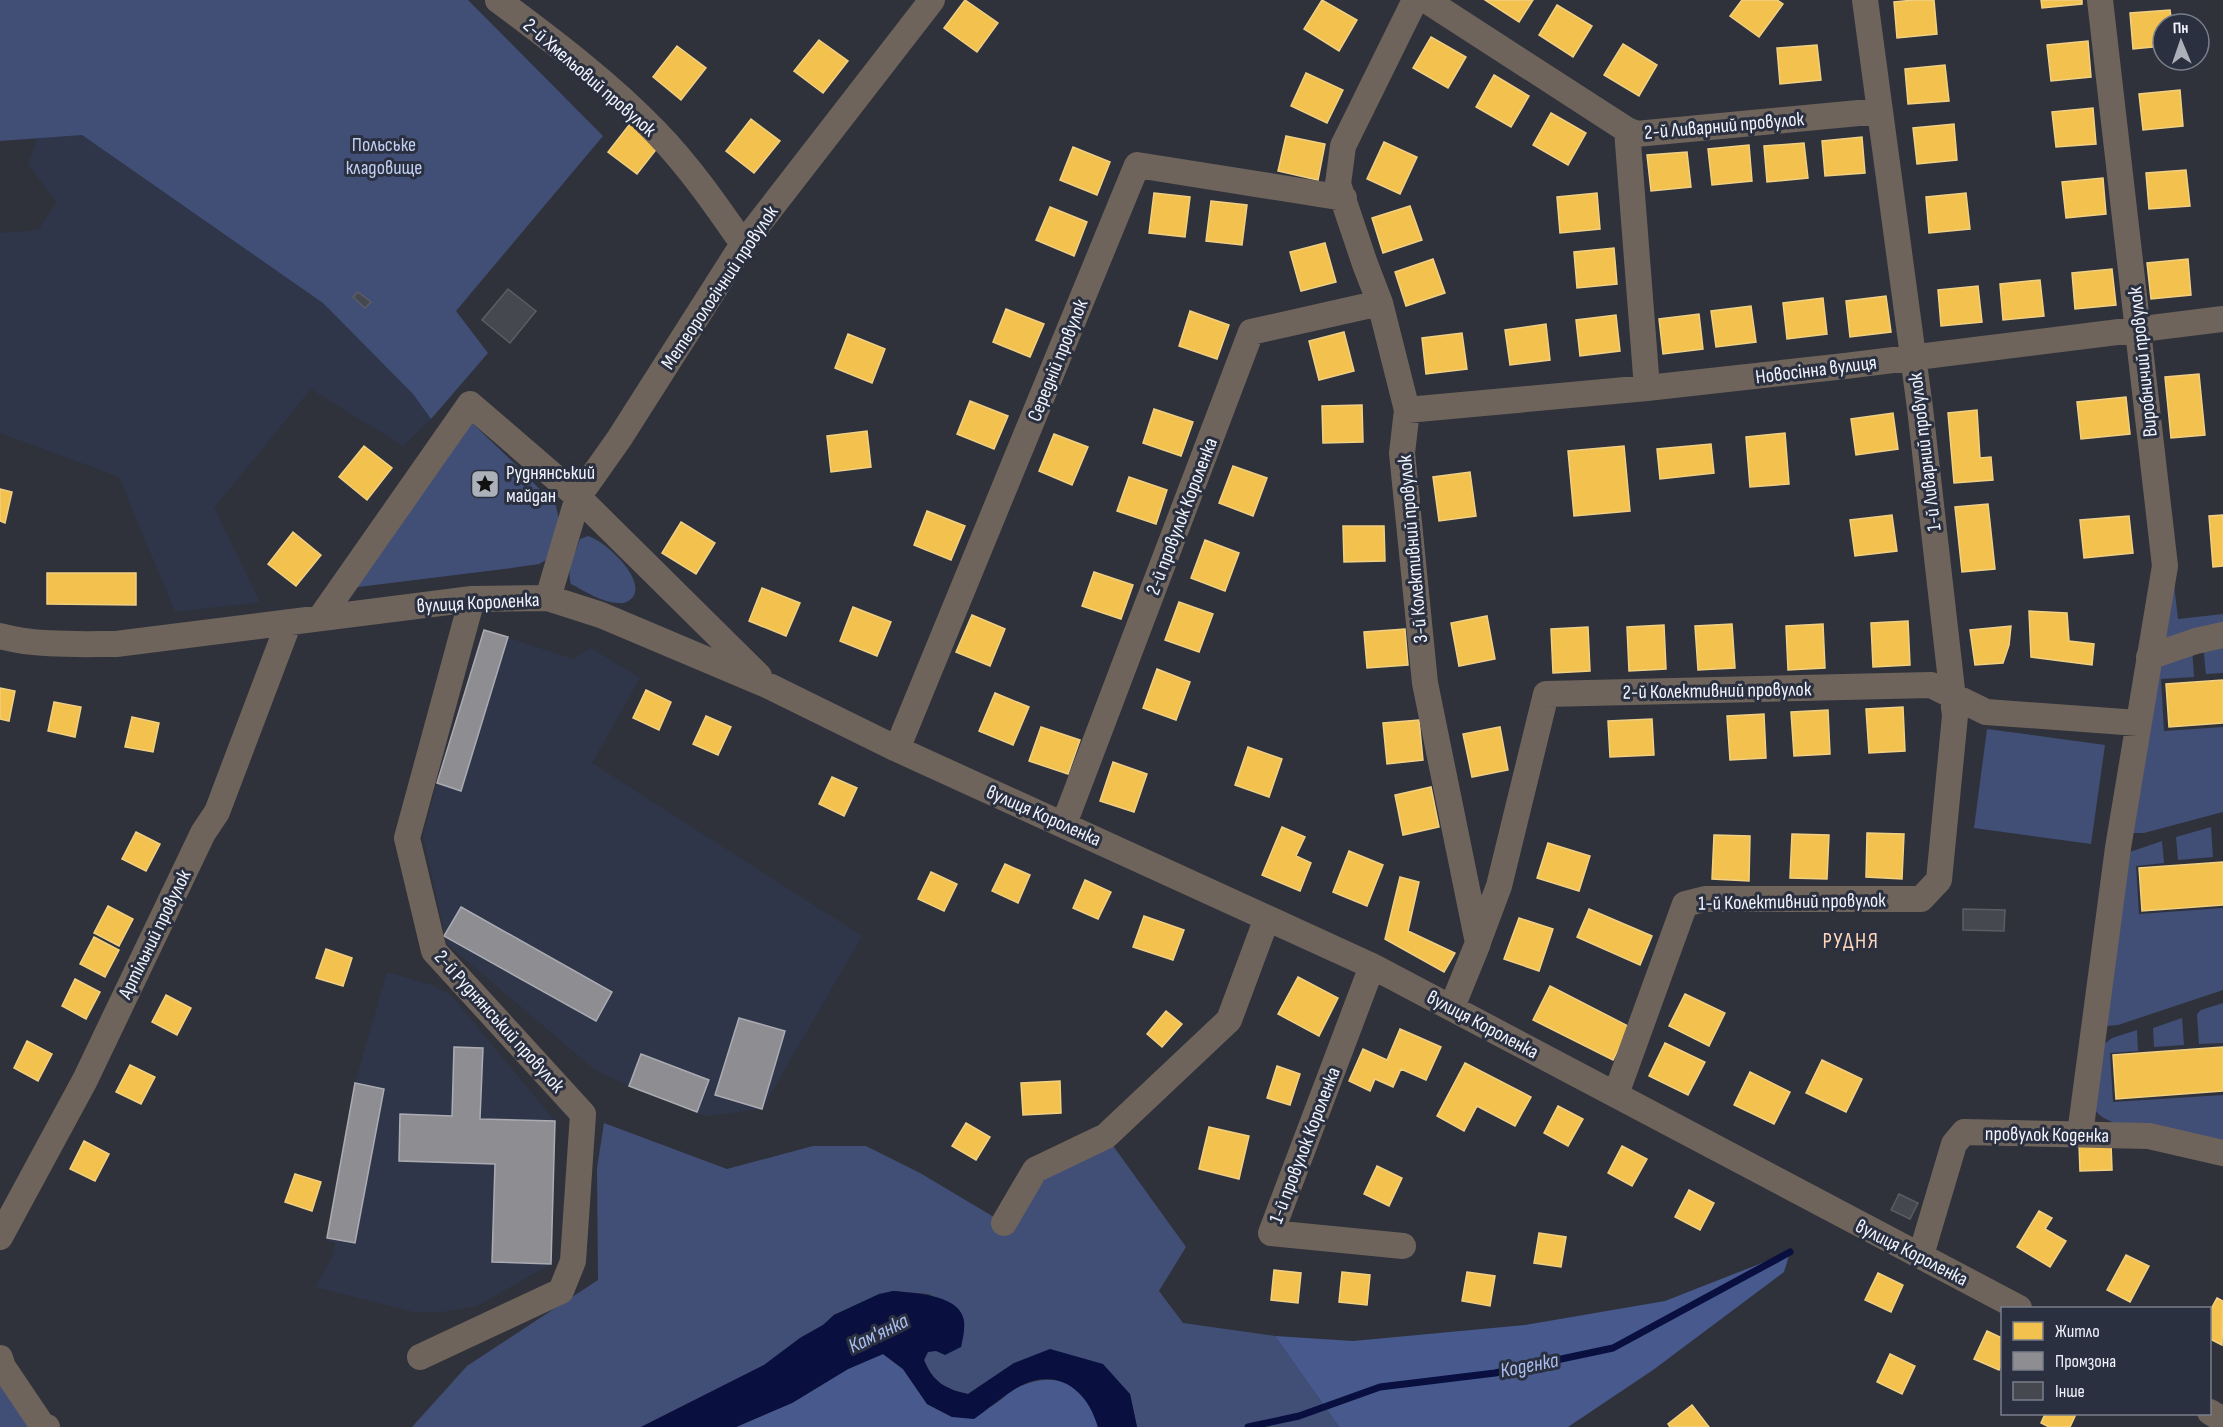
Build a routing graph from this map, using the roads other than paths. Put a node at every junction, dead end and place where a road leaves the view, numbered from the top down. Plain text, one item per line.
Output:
1 (498, 0) edge
2 (932, 0) edge
3 (1415, 0) edge
4 (1426, 0) edge
5 (1865, 0) edge
6 (2100, 0) edge
7 (1880, 111) junction
8 (1627, 130) junction
9 (1344, 198) junction
10 (743, 244) junction
11 (1380, 303) junction
12 (2223, 319) edge
13 (2139, 328) junction
14 (1913, 357) junction
15 (1647, 388) junction
16 (1407, 410) junction
17 (578, 497) junction
18 (548, 598) junction
19 (472, 599) junction
20 (321, 617) junction
21 (289, 622) junction
22 (2223, 635) edge
23 (0, 636) edge
24 (2149, 657) junction
25 (769, 686) junction
26 (1952, 696) junction
27 (2138, 723) junction
28 (897, 749) junction
29 (1064, 824) junction
30 (1922, 899) joint
31 (1268, 918) junction
32 (1478, 943) junction
33 (1372, 966) junction
34 (1452, 1007) junction
35 (1616, 1094) junction
36 (2080, 1134) junction
37 (2223, 1153) edge
38 (1004, 1223) dead end
39 (0, 1237) edge
40 (1402, 1246) dead end
41 (1921, 1255) junction
42 (2017, 1307) edge
43 (420, 1357) dead end
44 (0, 1358) edge
45 (47, 1427) edge

1 - 10 street, 2-й Хмельовий провулок
2 - 10 street, Метеорологічний провулок
3 - 9 street, 3-й Колективний провулок
4 - 8 street, 2-й Ливарний провулок
5 - 7 street, 1-й Ливарний провулок
6 - 13 street, Виробничий провулок
7 - 8 street, 2-й Ливарний провулок
7 - 14 street, 1-й Ливарний провулок
8 - 15 street
9 - 11 street, 3-й Колективний провулок
9 - 28 street, Середній провулок
10 - 17 street, Метеорологічний провулок
11 - 16 street, 3-й Колективний провулок
11 - 29 street, 2-й провулок Короленка
12 - 13 street, Новосінна вулиця
13 - 14 street, Новосінна вулиця
13 - 24 street, Виробничий провулок
14 - 15 street, Новосінна вулиця
14 - 26 street, 1-й Ливарний провулок
15 - 16 street, Новосінна вулиця
16 - 32 street, 3-й Колективний провулок
17 - 18 street, Метеорологічний провулок
17 - 20 street
17 - 25 street
18 - 19 street, вулиця Короленка
18 - 25 street, вулиця Короленка
19 - 20 street, вулиця Короленка
19 - 43 street, 2-й Руднянський провулок
20 - 21 street, вулиця Короленка
21 - 23 street, вулиця Короленка
21 - 39 street, Артільний провулок
22 - 24 street
24 - 27 street, Виробничий провулок
25 - 28 street, вулиця Короленка
26 - 27 street, 2-й Колективний провулок
26 - 30 street, 1-й Ливарний провулок
26 - 32 street, 2-й Колективний провулок
27 - 36 street, Виробничий провулок
28 - 29 street, вулиця Короленка
29 - 31 street, вулиця Короленка
30 - 35 street, 1-й Колективний провулок
31 - 33 street, вулиця Короленка
31 - 38 street
32 - 34 street
33 - 34 street, вулиця Короленка
33 - 40 street, 1-й провулок Короленка
34 - 35 street, вулиця Короленка
35 - 41 street, вулиця Короленка
36 - 37 street, провулок Коденка
36 - 41 street, провулок Коденка
41 - 42 street, вулиця Короленка
44 - 45 street

